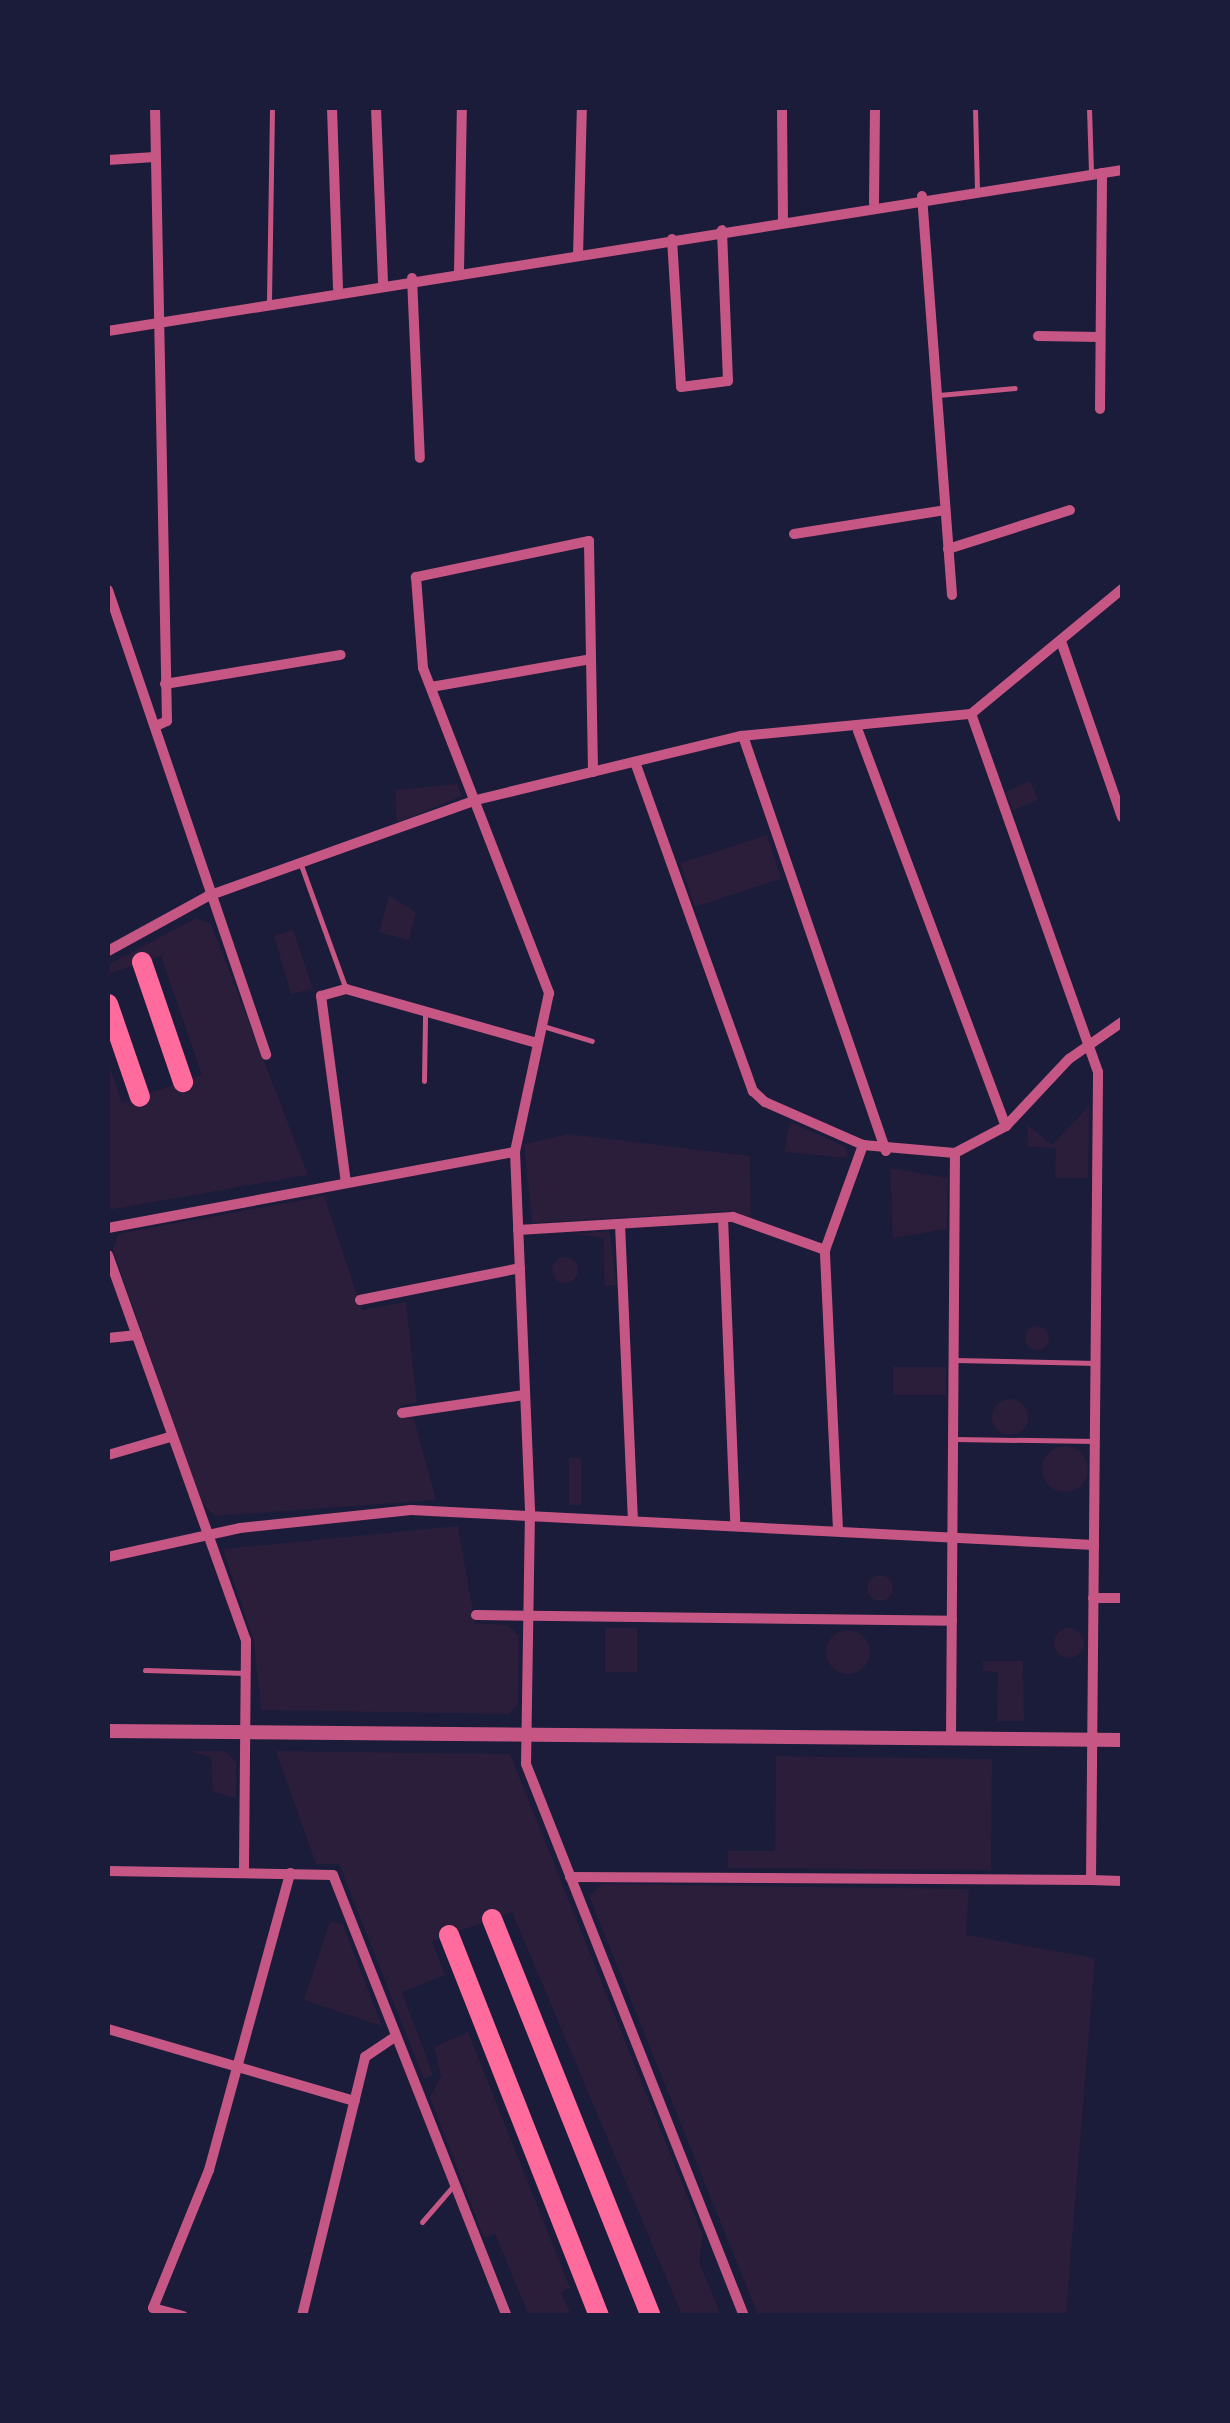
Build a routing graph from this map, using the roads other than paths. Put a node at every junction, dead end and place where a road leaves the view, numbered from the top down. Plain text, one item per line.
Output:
1 (155, 108) edge
2 (272, 108) edge
3 (332, 108) edge
4 (376, 108) edge
5 (462, 108) edge
6 (582, 108) edge
7 (782, 108) edge
8 (875, 108) edge
9 (975, 108) edge
10 (1089, 108) edge
11 (155, 157) junction
12 (108, 160) edge
13 (1122, 170) edge
14 (1097, 174) junction
15 (977, 188) junction
16 (922, 196) junction
17 (874, 203) junction
18 (783, 220) junction
19 (722, 230) junction
20 (672, 239) junction
21 (578, 256) junction
22 (459, 272) junction
23 (412, 278) junction
24 (383, 282) junction
25 (338, 288) junction
26 (269, 300) junction
27 (158, 320) junction
28 (108, 331) edge
29 (1038, 336) dead end
30 (1100, 337) junction
31 (1015, 388) dead end
32 (936, 395) junction
33 (1100, 409) dead end
34 (420, 458) dead end
35 (944, 510) junction
36 (1070, 510) dead end
37 (794, 534) dead end
38 (948, 549) junction
39 (1122, 589) edge
40 (108, 590) edge
41 (952, 595) dead end
42 (1062, 644) junction
43 (341, 655) dead end
44 (591, 659) junction
45 (165, 684) junction
46 (431, 687) junction
47 (971, 714) junction
48 (156, 726) junction
49 (858, 731) junction
50 (743, 736) junction
51 (635, 762) junction
52 (593, 772) junction
53 (476, 800) junction
54 (1122, 816) edge
55 (301, 865) junction
56 (208, 896) junction
57 (108, 951) edge
58 (142, 962) dead end
59 (346, 988) junction
60 (108, 1004) edge
61 (425, 1014) junction
62 (1122, 1022) edge
63 (541, 1026) junction
64 (592, 1041) dead end
65 (536, 1043) junction
66 (1087, 1047) junction
67 (266, 1055) dead end
68 (424, 1080) dead end
69 (183, 1082) dead end
70 (140, 1097) dead end
71 (1006, 1126) junction
72 (863, 1145) junction
73 (886, 1151) junction
74 (515, 1152) junction
75 (955, 1153) junction
76 (346, 1183) junction
77 (723, 1218) junction
78 (620, 1224) junction
79 (108, 1228) edge
80 (518, 1230) junction
81 (826, 1250) junction
82 (108, 1254) edge
83 (520, 1268) junction
84 (360, 1300) dead end
85 (137, 1335) junction
86 (108, 1338) edge
87 (954, 1360) junction
88 (1096, 1362) junction
89 (524, 1395) junction
90 (402, 1412) dead end
91 (170, 1437) junction
92 (954, 1439) junction
93 (1095, 1441) junction
94 (108, 1455) edge
95 (530, 1511) junction
96 (633, 1517) junction
97 (735, 1523) junction
98 (838, 1530) junction
99 (206, 1534) junction
100 (953, 1538) junction
101 (1094, 1545) junction
102 (108, 1557) edge
103 (1093, 1598) junction
104 (1122, 1598) edge
105 (476, 1615) dead end
106 (528, 1617) junction
107 (952, 1621) junction
108 (144, 1670) dead end
109 (246, 1673) junction
110 (108, 1730) edge
111 (246, 1732) junction
112 (526, 1735) junction
113 (951, 1738) junction
114 (1092, 1740) junction
115 (1122, 1740) edge
116 (108, 1871) edge
117 (244, 1872) junction
118 (290, 1874) junction
119 (570, 1877) junction
120 (1091, 1880) junction
121 (1122, 1880) edge
122 (492, 1920) dead end
123 (449, 1935) dead end
124 (108, 2029) edge
125 (395, 2036) junction
126 (236, 2064) junction
127 (355, 2101) junction
128 (454, 2185) junction
129 (422, 2222) dead end
130 (1122, 2288) edge
131 (1122, 2302) edge
132 (151, 2312) edge
133 (182, 2316) edge
134 (302, 2316) edge
135 (507, 2316) edge
136 (599, 2316) edge
137 (651, 2316) edge
138 (744, 2316) edge

1 - 11 street
2 - 26 lane
3 - 25 street
4 - 24 street
5 - 22 street
6 - 21 street
7 - 18 street
8 - 17 street
9 - 15 lane
10 - 14 lane
11 - 12 street
11 - 27 street
13 - 14 street
14 - 15 street
14 - 30 street
15 - 16 street
16 - 17 street
16 - 32 street
17 - 18 street
18 - 19 street
19 - 20 street
19 - 20 street
20 - 21 street
21 - 22 street
22 - 23 street
23 - 24 street
23 - 34 street
24 - 25 street
25 - 26 street
26 - 27 street
27 - 28 street
27 - 45 street
29 - 30 street
30 - 33 street
31 - 32 lane
32 - 35 street
35 - 37 street
35 - 38 street
36 - 38 street
38 - 41 street
39 - 42 street
40 - 48 street
42 - 47 street
42 - 54 street
43 - 45 street
44 - 46 street
44 - 46 street
44 - 52 street
45 - 48 street
46 - 53 street
47 - 49 street
47 - 66 street
48 - 56 street
49 - 50 street
49 - 71 street
50 - 51 street
50 - 73 street
51 - 52 street
51 - 72 street
52 - 53 street
53 - 55 street
53 - 63 street
55 - 56 street
55 - 59 lane
56 - 57 street
56 - 67 street
58 - 69 highway
59 - 61 street
59 - 76 street
60 - 70 highway
61 - 65 street
61 - 68 lane
62 - 66 street
63 - 64 lane
63 - 65 street
65 - 74 street
66 - 71 street
66 - 88 street
71 - 75 street
72 - 73 street
72 - 81 street
73 - 75 street
74 - 76 street
74 - 80 street
75 - 87 street
76 - 79 street
77 - 78 street
77 - 81 street
77 - 97 street
78 - 80 street
78 - 96 street
80 - 83 street
81 - 98 street
82 - 85 street
83 - 84 street
83 - 89 street
85 - 86 street
85 - 91 street
87 - 88 lane
87 - 92 street
88 - 93 street
89 - 90 street
89 - 95 street
91 - 94 street
91 - 99 street
92 - 93 lane
92 - 100 street
93 - 101 street
95 - 96 street
95 - 99 street
95 - 106 street
96 - 97 street
97 - 98 street
98 - 100 street
99 - 102 street
99 - 109 street
100 - 101 street
100 - 107 street
101 - 103 street
103 - 104 street
103 - 114 street
105 - 106 street
106 - 107 street
106 - 112 street
107 - 113 street
108 - 109 lane
109 - 111 street
110 - 111 street
111 - 112 street
111 - 117 street
112 - 113 street
112 - 119 street
113 - 114 street
114 - 115 street
114 - 120 street
116 - 117 street
117 - 118 street
118 - 125 street
118 - 126 street
119 - 120 street
119 - 138 street
120 - 121 street
122 - 137 highway
123 - 136 highway
124 - 126 street
125 - 127 street
125 - 128 street
126 - 127 street
126 - 132 street
127 - 134 street
128 - 129 lane
128 - 135 street
130 - 131 lane
132 - 133 street

